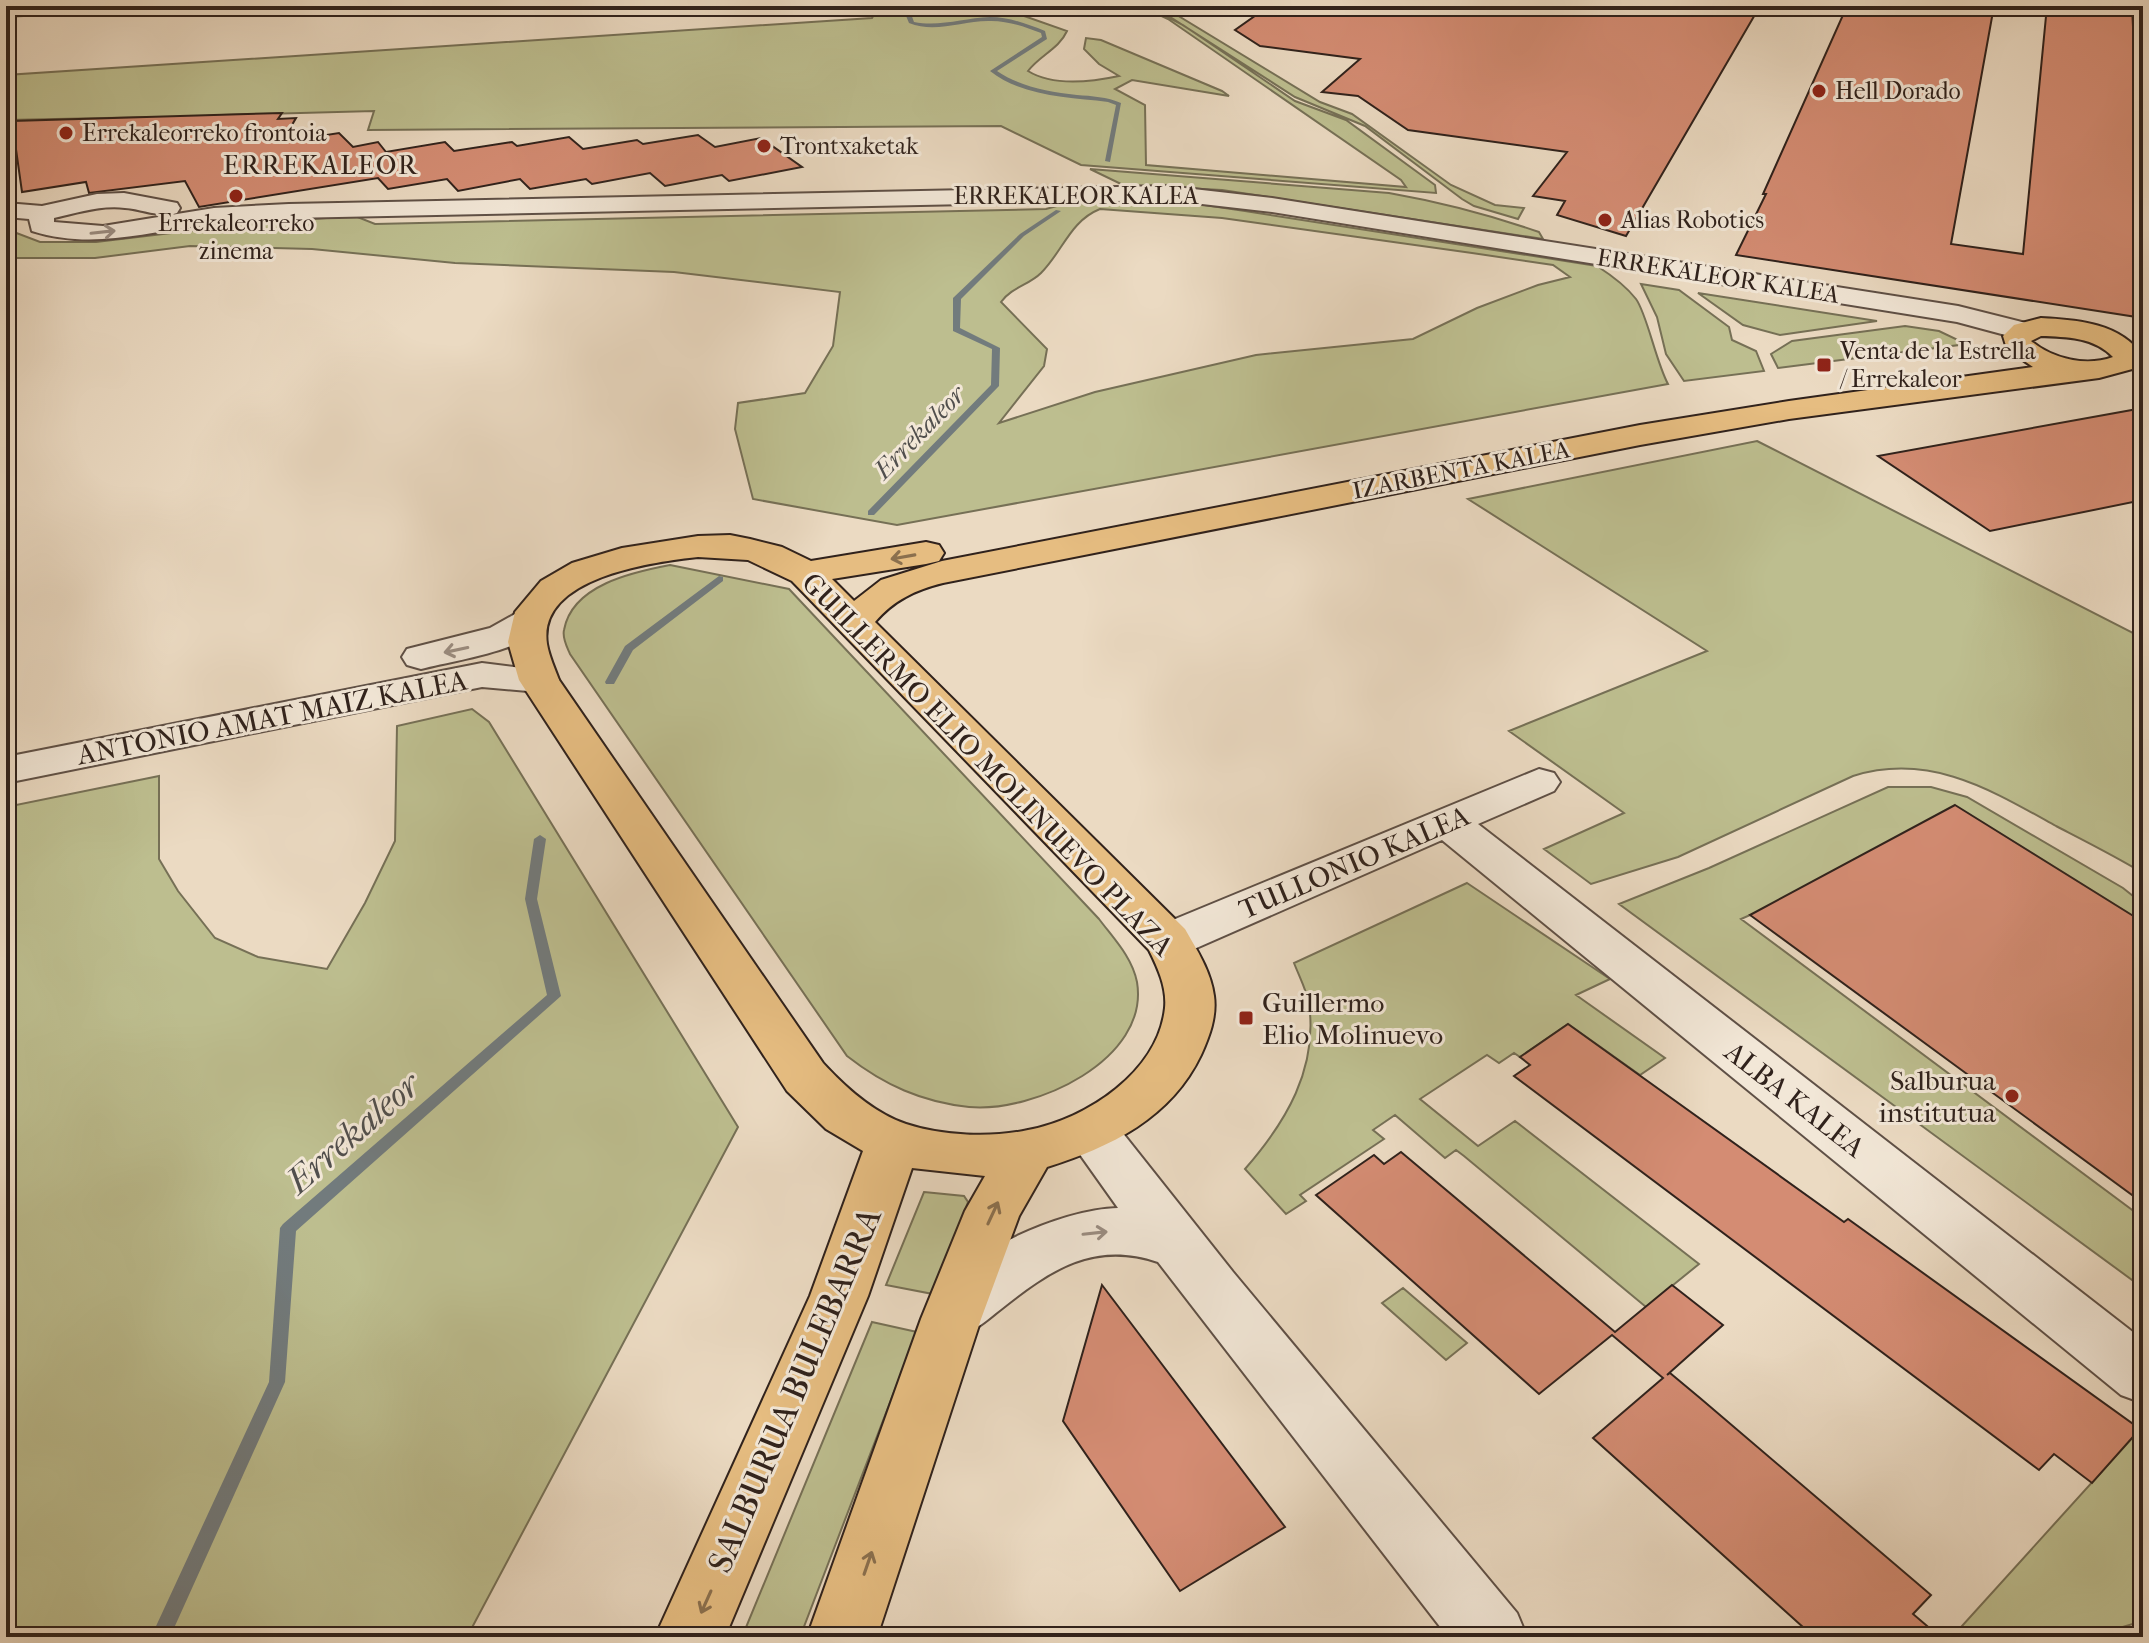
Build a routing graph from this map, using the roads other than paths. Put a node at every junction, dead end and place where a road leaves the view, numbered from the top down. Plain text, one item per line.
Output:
1 (6, 210) edge
2 (2024, 341) junction
3 (2133, 349) edge
4 (2084, 369) junction
5 (805, 573) junction
6 (528, 622) junction
7 (856, 622) junction
8 (539, 680) junction
9 (6, 739) edge
10 (6, 770) edge
11 (1539, 782) dead end
12 (1447, 822) junction
13 (1168, 941) junction
14 (1091, 1132) junction
15 (894, 1142) junction
16 (1028, 1152) junction
17 (1177, 1245) junction
18 (956, 1310) junction
19 (2143, 1376) edge
20 (690, 1637) edge
21 (842, 1637) edge
22 (1492, 1637) edge

1 - 2 street, ERREKALEOR KALEA
2 - 3 main road, IZARBENTA KALEA
2 - 4 main road
2 -> 5 main road, IZARBENTA KALEA
3 - 4 main road, IZARBENTA KALEA
4 - 7 main road, IZARBENTA KALEA
5 - 6 main road, GUILLERMO ELIO MOLINUEVO PLAZA
5 - 7 main road, GUILLERMO ELIO MOLINUEVO PLAZA
6 - 8 main road, GUILLERMO ELIO MOLINUEVO PLAZA
6 -> 9 street, ANTONIO AMAT MAIZ KALEA
7 - 13 main road, GUILLERMO ELIO MOLINUEVO PLAZA
8 - 10 street, ANTONIO AMAT MAIZ KALEA
8 - 15 main road, GUILLERMO ELIO MOLINUEVO PLAZA
11 - 12 street, TULLONIO KALEA
12 - 13 street, TULLONIO KALEA
12 - 19 street, ALBA KALEA
13 - 14 main road, GUILLERMO ELIO MOLINUEVO PLAZA
14 - 16 main road, GUILLERMO ELIO MOLINUEVO PLAZA
14 - 17 street
15 - 16 main road, GUILLERMO ELIO MOLINUEVO PLAZA
15 -> 20 main road, SALBURUA BULEBARRA
18 -> 16 main road
18 -> 17 street
17 - 22 street
21 -> 18 main road

